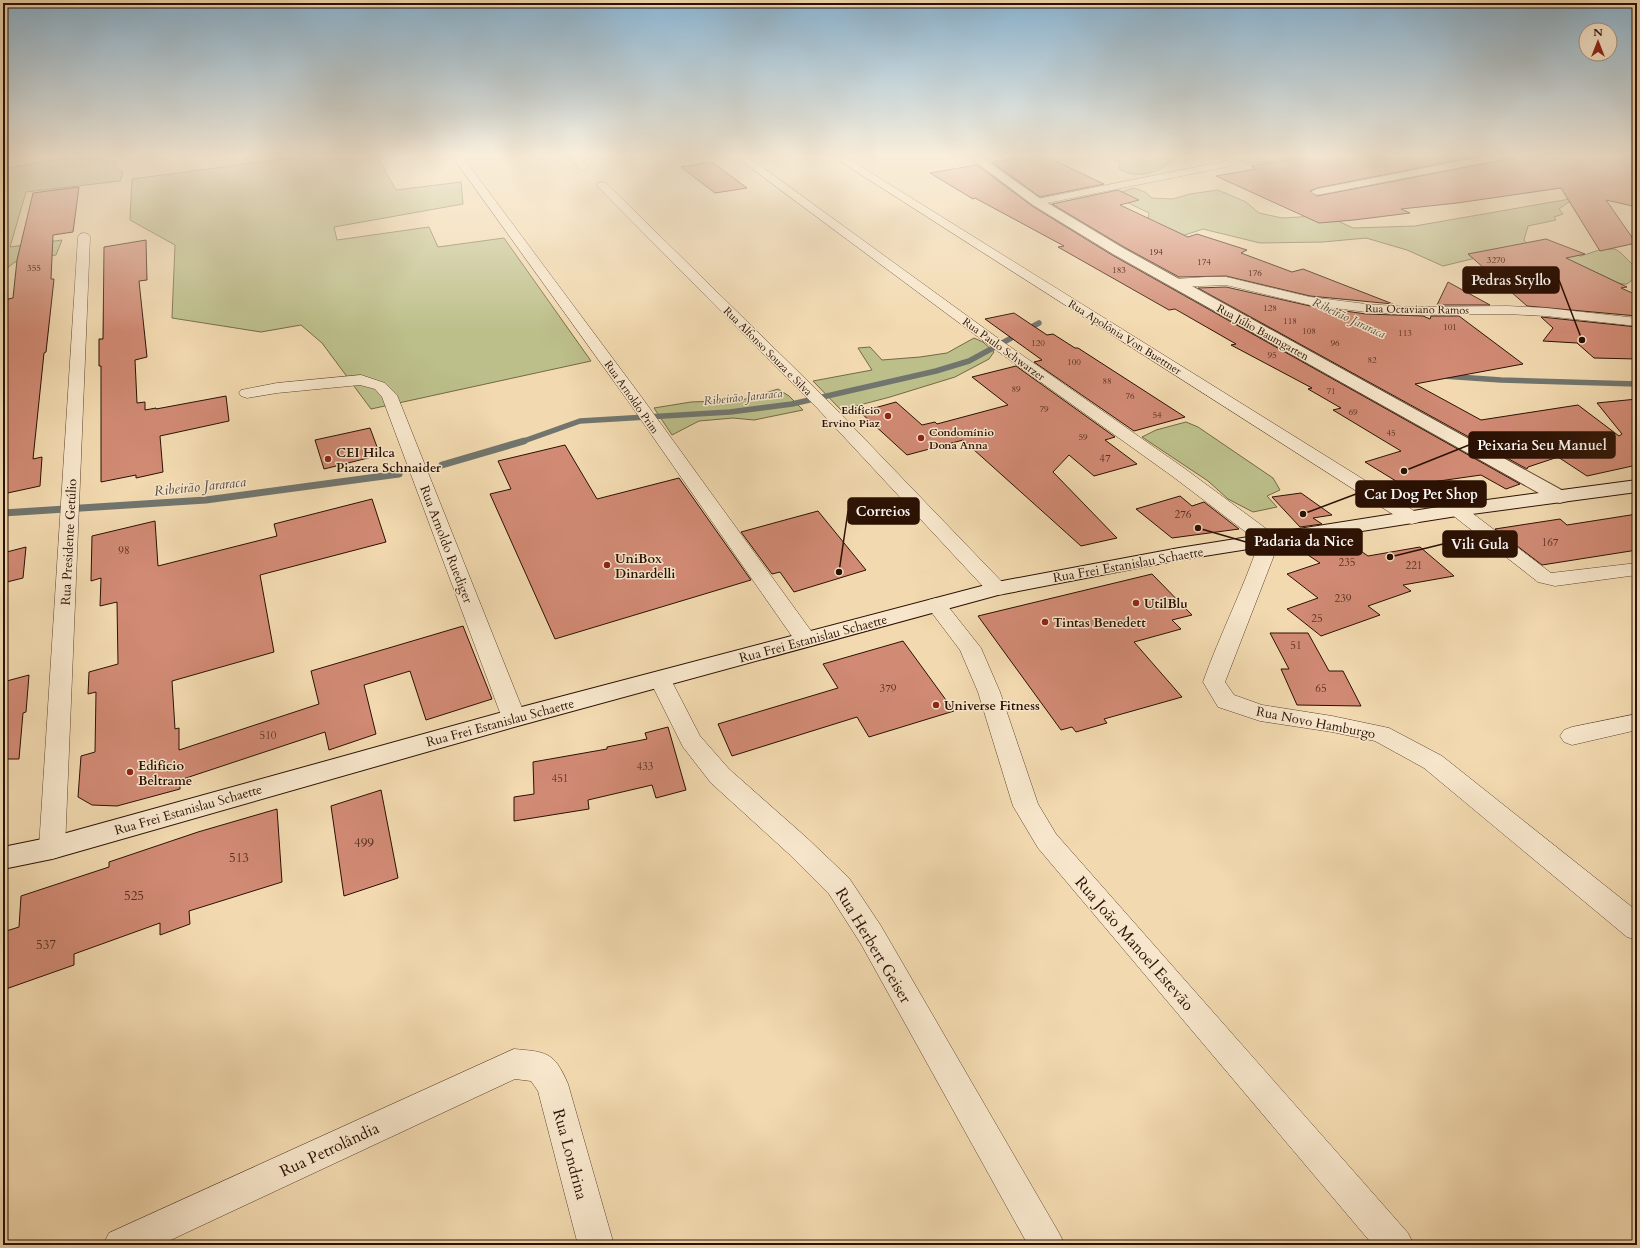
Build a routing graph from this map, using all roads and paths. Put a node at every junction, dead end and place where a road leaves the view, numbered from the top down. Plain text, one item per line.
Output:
1 (500, 214) edge
2 (631, 214) edge
3 (819, 214) edge
4 (930, 214) edge
5 (1057, 214) edge
6 (84, 237) dead end
7 (1183, 287) junction
8 (1637, 322) edge
9 (248, 393) dead end
10 (1637, 486) edge
11 (1560, 497) junction
12 (1457, 510) junction
13 (1412, 518) junction
14 (1269, 540) junction
15 (1637, 569) edge
16 (997, 589) junction
17 (936, 605) junction
18 (806, 640) junction
19 (660, 679) junction
20 (514, 718) junction
21 (1637, 722) edge
22 (1572, 736) dead end
23 (52, 848) junction
24 (3, 858) edge
25 (1637, 928) edge
26 (540, 1067) joint
27 (121, 1245) edge
28 (596, 1245) edge
29 (1047, 1245) edge
30 (1396, 1245) edge

1 - 18 street, Rua Arnoldo Prim
2 - 16 street, Rua Alfonso Souza e Silva
3 - 14 street, Rua Paulo Schwarzer
4 - 13 street, Rua Apolônia Von Buettner
5 - 7 main road, Rua Júlio Baumgarten
6 - 23 street, Rua Presidente Getúlio
7 - 8 street, Rua Octaviano Ramos
7 - 11 main road, Rua Júlio Baumgarten
9 - 20 street, Rua Arnoldo Ruediger
10 - 11 main road, Rua Frei Estanislau Schaette
11 - 12 main road, Rua Frei Estanislau Schaette
12 - 13 main road, Rua Frei Estanislau Schaette
12 - 15 street
13 - 14 main road, Rua Frei Estanislau Schaette
14 - 16 main road, Rua Frei Estanislau Schaette
14 - 25 street, Rua Novo Hamburgo
16 - 17 main road, Rua Frei Estanislau Schaette
17 - 18 main road, Rua Frei Estanislau Schaette
17 - 30 street, Rua João Manoel Estevão
18 - 19 main road, Rua Frei Estanislau Schaette
19 - 20 main road, Rua Frei Estanislau Schaette
19 - 29 street, Rua Herbert Geiser
20 - 23 main road, Rua Frei Estanislau Schaette
21 - 22 street
23 - 24 main road, Rua Frei Estanislau Schaette
26 - 27 street, Rua Petrolândia
26 - 28 street, Rua Londrina

